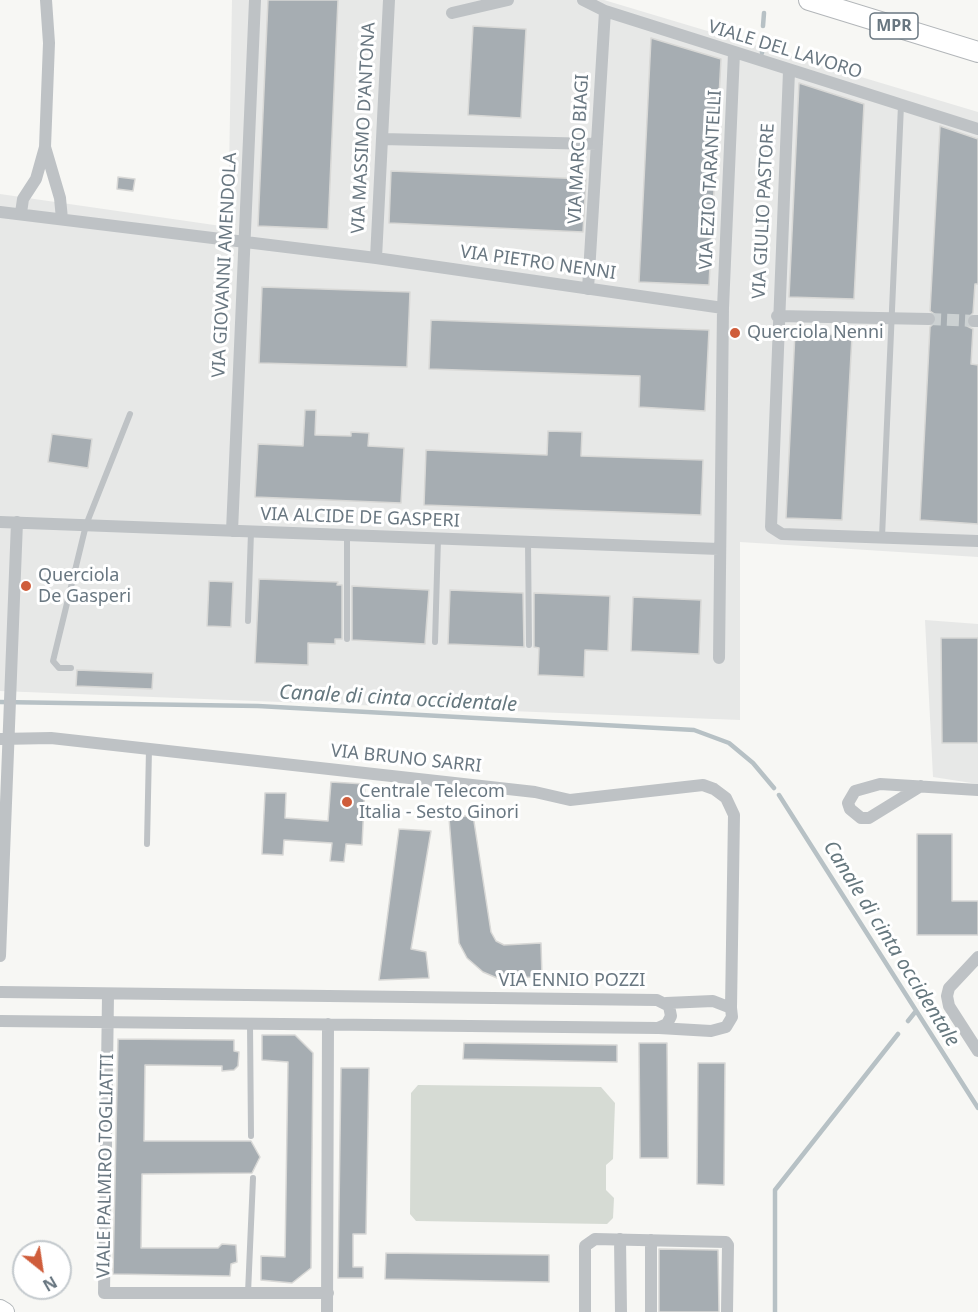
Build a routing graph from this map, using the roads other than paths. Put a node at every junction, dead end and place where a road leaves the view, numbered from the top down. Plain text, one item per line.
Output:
1 (46, 0) edge
2 (255, 0) edge
3 (389, 0) edge
4 (508, 0) edge
5 (584, 0) edge
6 (809, 0) edge
7 (605, 11) junction
8 (452, 13) dead end
9 (978, 51) edge
10 (734, 53) junction
11 (789, 71) junction
12 (901, 104) junction
13 (978, 129) edge
14 (382, 139) junction
15 (597, 144) junction
16 (45, 147) junction
17 (0, 212) edge
18 (21, 213) junction
19 (62, 219) junction
20 (244, 243) junction
21 (375, 258) junction
22 (588, 289) junction
23 (723, 308) junction
24 (777, 316) junction
25 (890, 317) junction
26 (929, 319) tunnel mouth
27 (130, 414) dead end
28 (0, 522) edge
29 (18, 522) junction
30 (86, 525) junction
31 (232, 531) junction
32 (251, 531) junction
33 (347, 535) junction
34 (882, 537) junction
35 (438, 539) junction
36 (978, 541) edge
37 (528, 542) junction
38 (718, 549) junction
39 (248, 621) dead end
40 (347, 639) dead end
41 (435, 642) dead end
42 (529, 645) dead end
43 (719, 658) dead end
44 (71, 668) dead end
45 (5, 739) edge
46 (149, 749) junction
47 (921, 786) junction
48 (978, 790) edge
49 (147, 844) dead end
50 (0, 956) edge
51 (978, 957) edge
52 (0, 992) edge
53 (108, 995) junction
54 (666, 1003) junction
55 (731, 1008) junction
56 (0, 1021) edge
57 (109, 1022) junction
58 (250, 1023) junction
59 (328, 1024) junction
60 (658, 1028) junction
61 (978, 1051) edge
62 (251, 1136) dead end
63 (252, 1178) dead end
64 (620, 1239) junction
65 (651, 1240) junction
66 (248, 1293) junction
67 (328, 1293) junction
68 (0, 1309) edge
69 (5, 1312) edge
70 (327, 1312) edge
71 (585, 1312) edge
72 (621, 1312) edge
73 (651, 1312) edge
74 (727, 1312) edge

1 - 16 street
2 - 20 street, VIA GIOVANNI AMENDOLA
3 - 14 street, VIA MASSIMO D'ANTONA
4 - 8 street
5 - 7 street, VIALE DEL LAVORO
6 - 9 main road, MPR
7 - 10 street, VIALE DEL LAVORO
7 - 15 street, VIA MARCO BIAGI
10 - 11 street, VIALE DEL LAVORO
10 - 23 street, VIA EZIO TARANTELLI
11 - 12 street, VIALE DEL LAVORO
11 - 24 street, VIA GIULIO PASTORE
12 - 13 street, VIALE DEL LAVORO
12 - 25 lane
14 - 15 street
14 - 21 street, VIA MASSIMO D'ANTONA
15 - 22 street, VIA MARCO BIAGI
16 - 18 street
16 - 19 street
17 - 18 street, VIA PIETRO NENNI
18 - 19 street, VIA PIETRO NENNI
19 - 20 street, VIA PIETRO NENNI
20 - 21 street, VIA PIETRO NENNI
20 - 31 street, VIA GIOVANNI AMENDOLA
21 - 22 street, VIA PIETRO NENNI
22 - 23 street, VIA PIETRO NENNI
23 - 38 street
24 - 25 street
24 - 34 street, VIA GIULIO PASTORE
25 - 26 street
25 - 34 lane
27 - 30 lane
28 - 29 street, VIA ALCIDE DE GASPERI
29 - 30 street, VIA ALCIDE DE GASPERI
29 - 45 street
30 - 31 street, VIA ALCIDE DE GASPERI
30 - 44 lane
31 - 32 street, VIA ALCIDE DE GASPERI
32 - 33 street, VIA ALCIDE DE GASPERI
32 - 39 lane
33 - 35 street, VIA ALCIDE DE GASPERI
33 - 40 lane
34 - 36 street
35 - 37 street, VIA ALCIDE DE GASPERI
35 - 41 lane
37 - 38 street, VIA ALCIDE DE GASPERI
37 - 42 lane
38 - 43 street
45 - 46 street, VIA BRUNO SARRI
45 - 50 street
46 - 49 lane
46 - 55 street, VIA BRUNO SARRI
47 - 47 street
47 - 48 street
51 - 61 street
52 - 53 street, VIA ENNIO POZZI
53 - 54 street, VIA ENNIO POZZI
53 - 57 street, VIALE PALMIRO TOGLIATTI
54 - 55 street
54 - 60 street, VIA ENNIO POZZI
55 - 60 street
56 - 57 street
57 - 58 street
57 - 66 street, VIALE PALMIRO TOGLIATTI
58 - 59 street
58 - 62 lane
59 - 60 street
59 - 67 street
63 - 66 lane
64 - 65 street
64 - 71 street
64 - 72 street
65 - 73 street
65 - 74 street
66 - 67 street, VIALE PALMIRO TOGLIATTI
67 - 70 street
68 - 69 street

